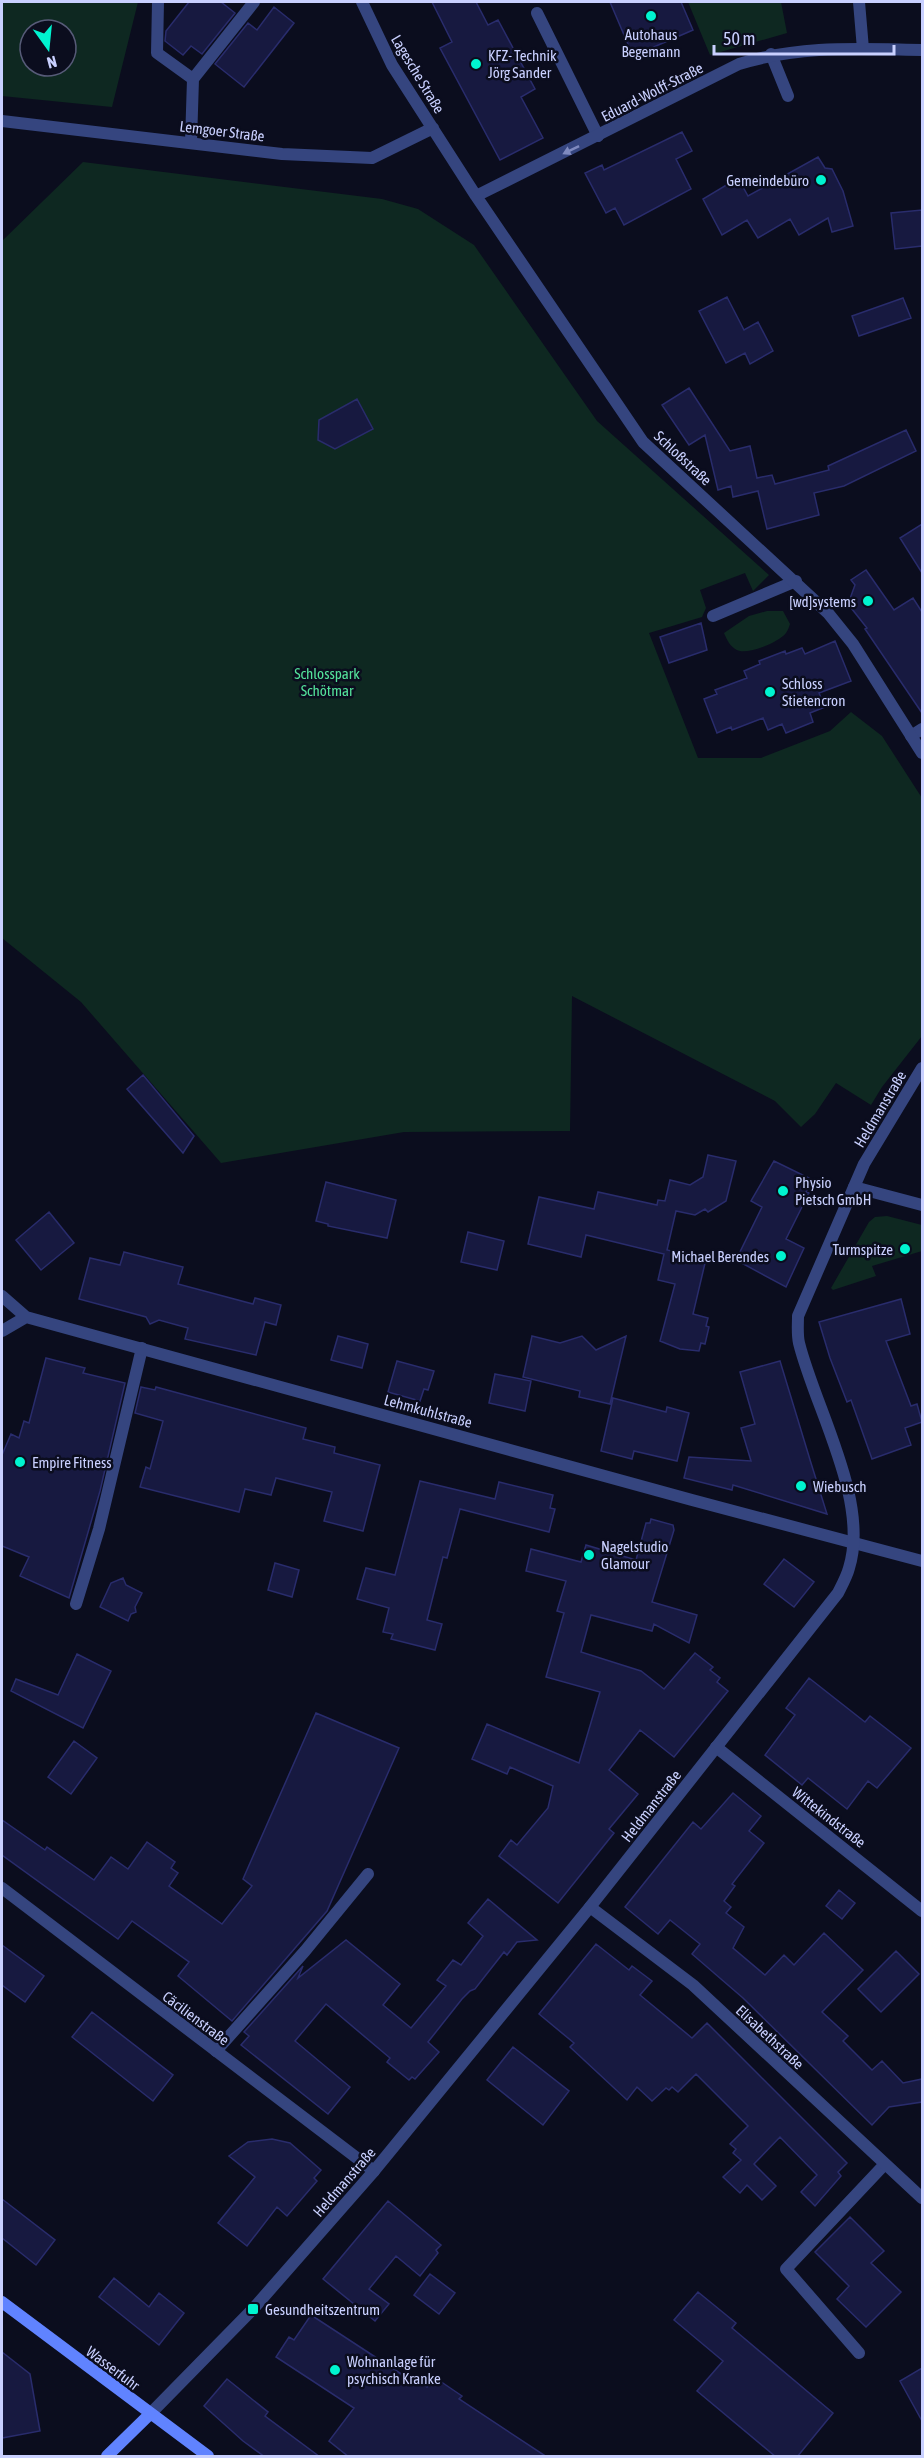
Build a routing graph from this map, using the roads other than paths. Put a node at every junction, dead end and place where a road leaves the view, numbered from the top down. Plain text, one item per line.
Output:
1 (158, 2) edge
2 (254, 2) edge
3 (362, 2) edge
4 (860, 2) edge
5 (537, 13) dead end
6 (863, 49) junction
7 (922, 50) edge
8 (771, 54) junction
9 (193, 79) junction
10 (788, 96) dead end
11 (2, 121) edge
12 (433, 128) junction
13 (598, 136) junction
14 (191, 142) junction
15 (476, 196) junction
16 (796, 581) junction
17 (713, 616) dead end
18 (922, 729) edge
19 (911, 736) junction
20 (922, 753) edge
21 (922, 1068) edge
22 (854, 1187) junction
23 (922, 1205) edge
24 (2, 1296) edge
25 (26, 1317) junction
26 (2, 1331) edge
27 (142, 1348) junction
28 (853, 1542) junction
29 (922, 1561) edge
30 (76, 1604) dead end
31 (716, 1747) junction
32 (368, 1874) dead end
33 (2, 1888) edge
34 (590, 1907) junction
35 (922, 1911) edge
36 (216, 2051) junction
37 (884, 2165) junction
38 (374, 2171) junction
39 (922, 2198) edge
40 (2, 2302) edge
41 (859, 2353) dead end
42 (150, 2414) junction
43 (107, 2457) edge
44 (208, 2457) edge

1 - 9 street
2 - 9 street
3 - 12 street, Lagesche Straße
4 - 6 street
5 - 13 street
6 - 7 street, Eduard-Wolff-Straße
6 - 8 street, Eduard-Wolff-Straße
8 - 10 street
8 - 13 street, Eduard-Wolff-Straße
9 - 14 street
11 - 14 street, Lemgoer Straße
12 - 14 street, Lemgoer Straße
12 - 15 street, Schloßstraße
13 -> 15 street, Eduard-Wolff-Straße
15 - 16 street, Schloßstraße
16 - 17 street
16 - 19 street, Schloßstraße
18 - 19 street
19 - 20 street, Schloßstraße
21 - 22 street, Heldmanstraße
22 - 23 street
22 - 28 street, Heldmanstraße
24 - 25 street, Lehmkuhlstraße
25 - 26 street
25 - 27 street, Lehmkuhlstraße
27 - 28 street, Lehmkuhlstraße
27 - 30 street
28 - 29 street, Lehmkuhlstraße
28 - 31 street, Heldmanstraße
31 - 34 street, Heldmanstraße
31 - 35 street, Wittekindstraße
32 - 36 street
33 - 36 street, Cäcilienstraße
34 - 37 street, Elisabethstraße
34 - 38 street, Heldmanstraße
36 - 38 street, Cäcilienstraße
37 - 39 street, Elisabethstraße
37 - 41 street
38 - 42 street, Heldmanstraße
40 - 42 main road, Wasserfuhr
42 - 43 main road, Heldmanstraße
42 - 44 main road, Wasserfuhr

